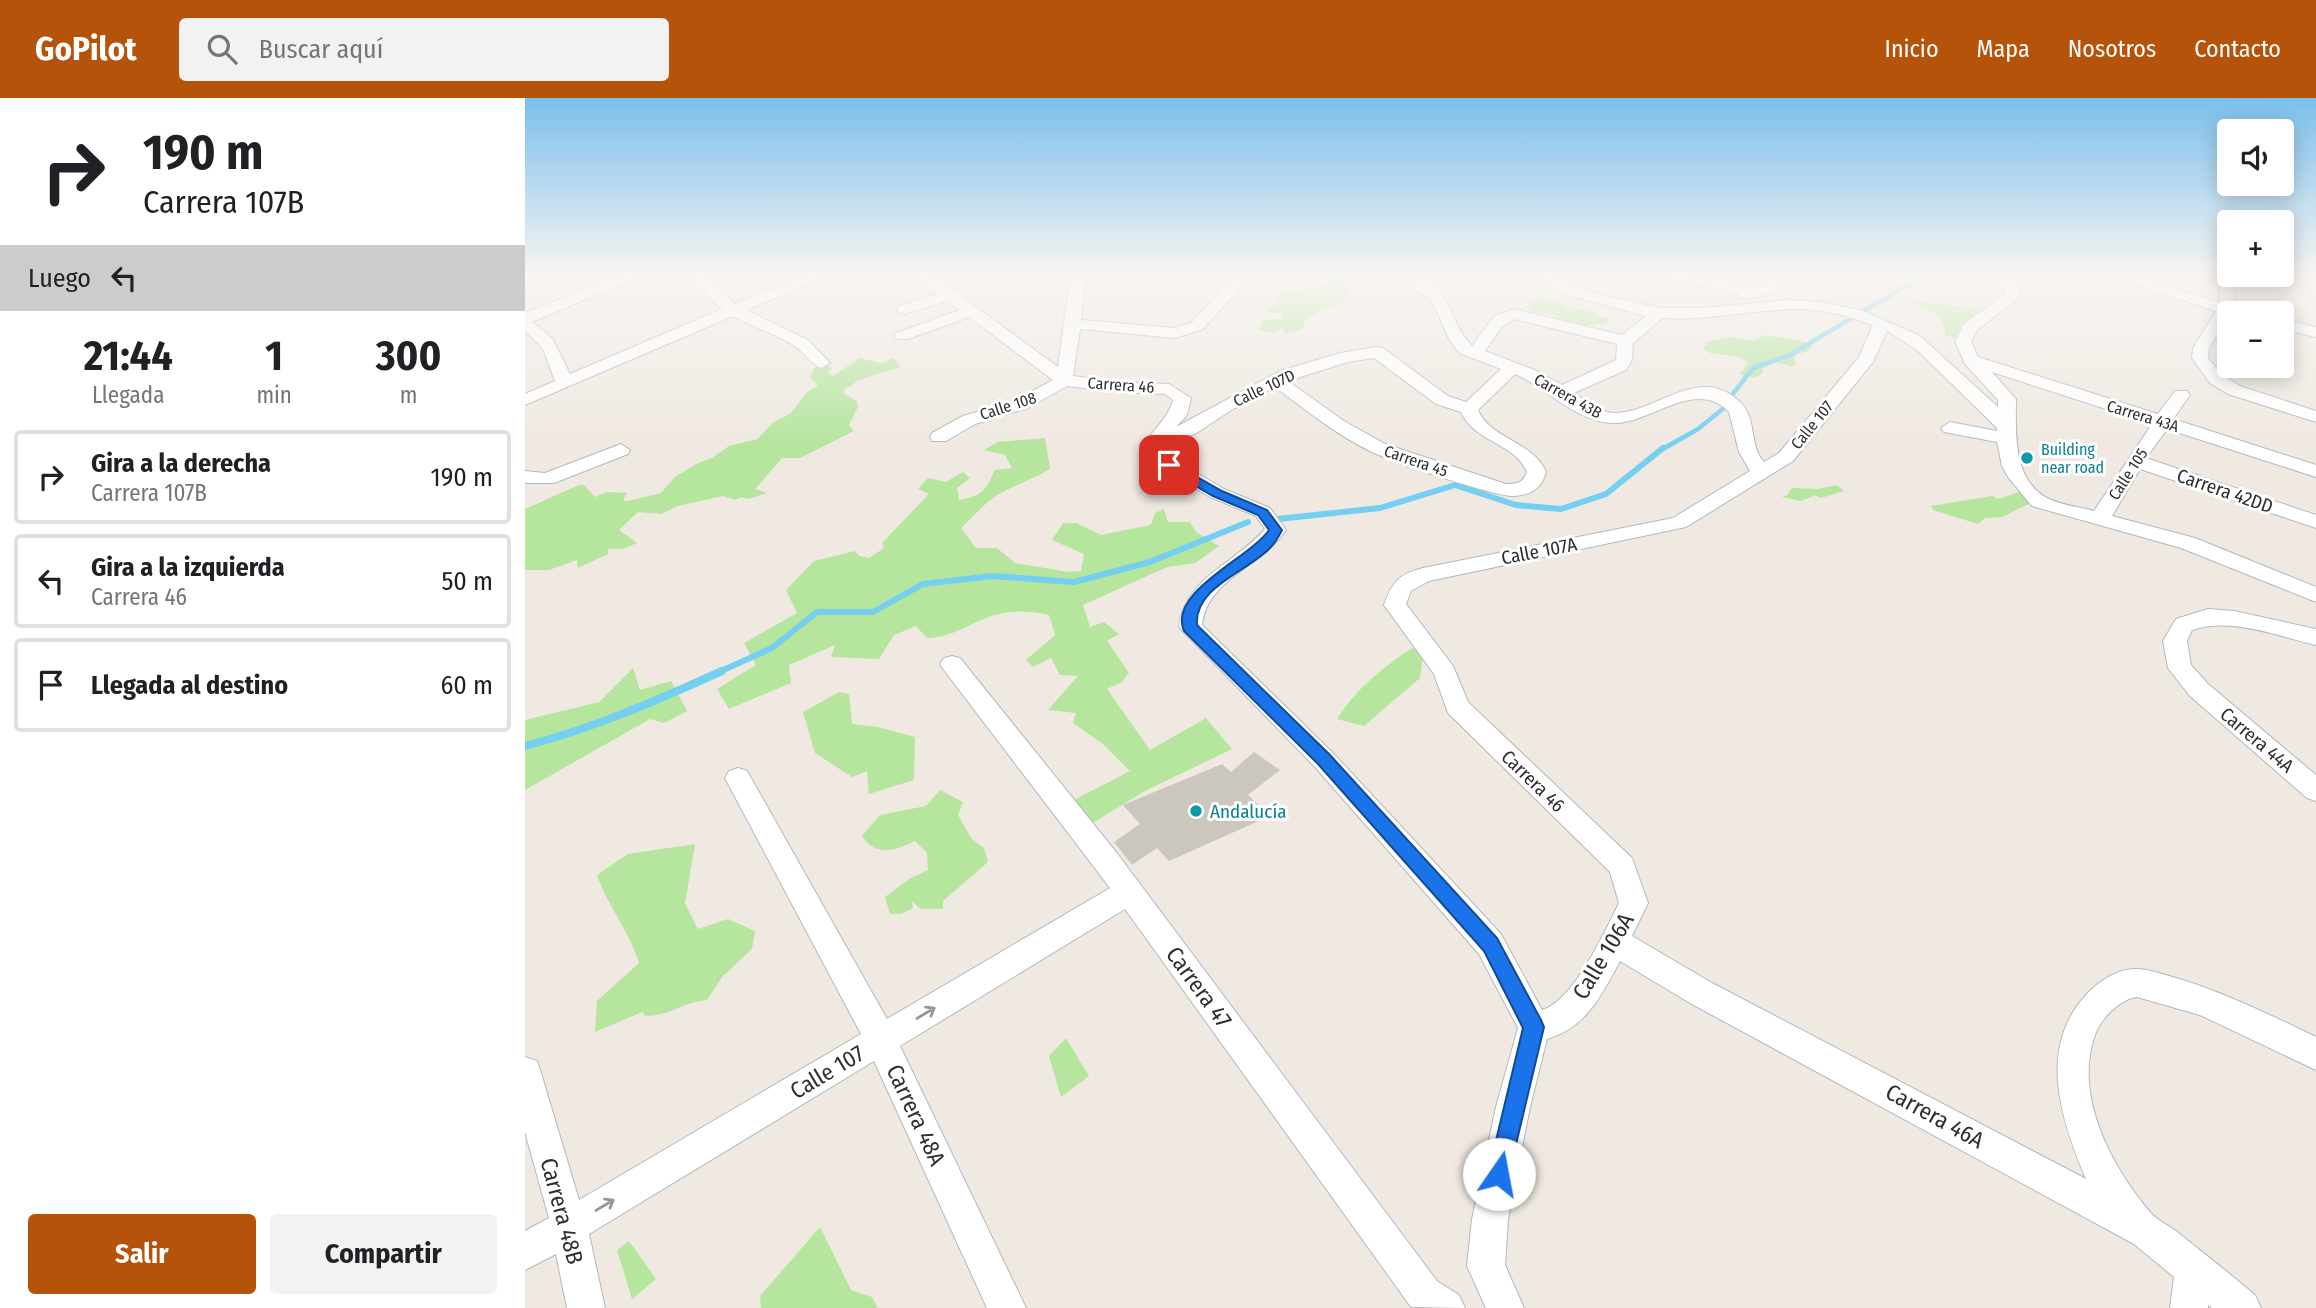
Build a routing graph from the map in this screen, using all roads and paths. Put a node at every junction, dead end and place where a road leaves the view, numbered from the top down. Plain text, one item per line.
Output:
1 (534, 329) edge
2 (688, 329) edge
3 (779, 329) edge
4 (920, 329) edge
5 (997, 329) edge
6 (1072, 329) edge
7 (1135, 329) edge
8 (1186, 329) edge
9 (1452, 329) edge
10 (1490, 329) edge
11 (1578, 329) edge
12 (1639, 329) edge
13 (1880, 329) edge
14 (1894, 329) edge
15 (1969, 329) edge
16 (2216, 329) edge
17 (902, 336) dead end
18 (1625, 341) junction
19 (1474, 353) junction
20 (1971, 360) junction
21 (822, 363) dead end
22 (1511, 367) junction
23 (1064, 380) junction
24 (1276, 380) junction
25 (564, 383) junction
26 (1562, 392) junction
27 (2181, 396) dead end
28 (525, 400) edge
29 (1469, 409) junction
30 (2316, 417) edge
31 (2164, 423) junction
32 (1950, 428) dead end
33 (2006, 433) junction
34 (1156, 437) junction
35 (939, 438) dead end
36 (621, 450) dead end
37 (2135, 461) junction
38 (1762, 471) junction
39 (2316, 471) edge
40 (525, 477) edge
41 (2100, 518) junction
42 (2316, 522) edge
43 (1679, 523) joint
44 (1401, 587) joint
45 (2316, 595) edge
46 (2316, 637) edge
47 (952, 664) dead end
48 (738, 778) dead end
49 (2316, 790) edge
50 (1129, 892) junction
51 (1634, 903) joint
52 (1615, 942) junction
53 (1534, 1027) junction
54 (881, 1040) junction
55 (2316, 1054) edge
56 (525, 1073) edge
57 (569, 1226) junction
58 (2147, 1231) junction
59 (525, 1252) edge
60 (2194, 1270) junction
61 (586, 1308) edge
62 (1007, 1308) edge
63 (1446, 1308) edge
64 (1504, 1308) edge
65 (2189, 1308) edge
66 (2242, 1308) edge

1 - 25 street
2 - 25 street
3 - 21 street
4 - 17 street
5 - 23 street, Carrera 46
6 - 23 street
7 - 8 street
9 - 19 street, Carrera 43B
10 - 19 street
11 - 18 street
12 - 18 street
13 - 38 street, Calle 107
14 - 33 street
15 - 20 street
16 - 30 street
18 - 26 street
19 - 22 street, Carrera 43B
20 - 31 street, Carrera 43A
20 - 33 street
22 - 26 street, Carrera 43B
22 - 29 street
23 - 34 street, Carrera 46
23 - 35 street, Calle 108
24 - 29 street, Calle 107D
24 - 29 street, Carrera 45
24 - 34 street, Calle 107D
25 - 28 street
26 - 38 street, Carrera 43B
27 - 31 street, Calle 105
31 - 37 street, Calle 105
31 - 39 street, Carrera 43A
32 - 33 street
33 - 41 street
34 - 53 street
36 - 40 street
37 - 41 street, Calle 105
37 - 42 street, Carrera 42DD
38 - 43 street, Calle 107
41 - 45 street
43 - 44 street, Calle 107A
44 - 51 street, Carrera 46
46 - 49 street, Carrera 44A
47 - 50 street, Carrera 47
48 - 54 street, Carrera 48A
54 -> 50 street, Calle 107
50 - 63 street, Carrera 47
51 - 52 street, Calle 106A
52 - 53 street, Calle 106A
52 - 58 street, Carrera 46A
53 - 64 street
57 -> 54 street, Calle 107
54 - 62 street, Carrera 48A
55 - 58 street
56 - 57 street, Carrera 48B
57 - 59 street, Calle 107
57 - 61 street, Carrera 48B
58 - 60 street, Carrera 46A
60 - 65 street
60 - 66 street, Carrera 46A

